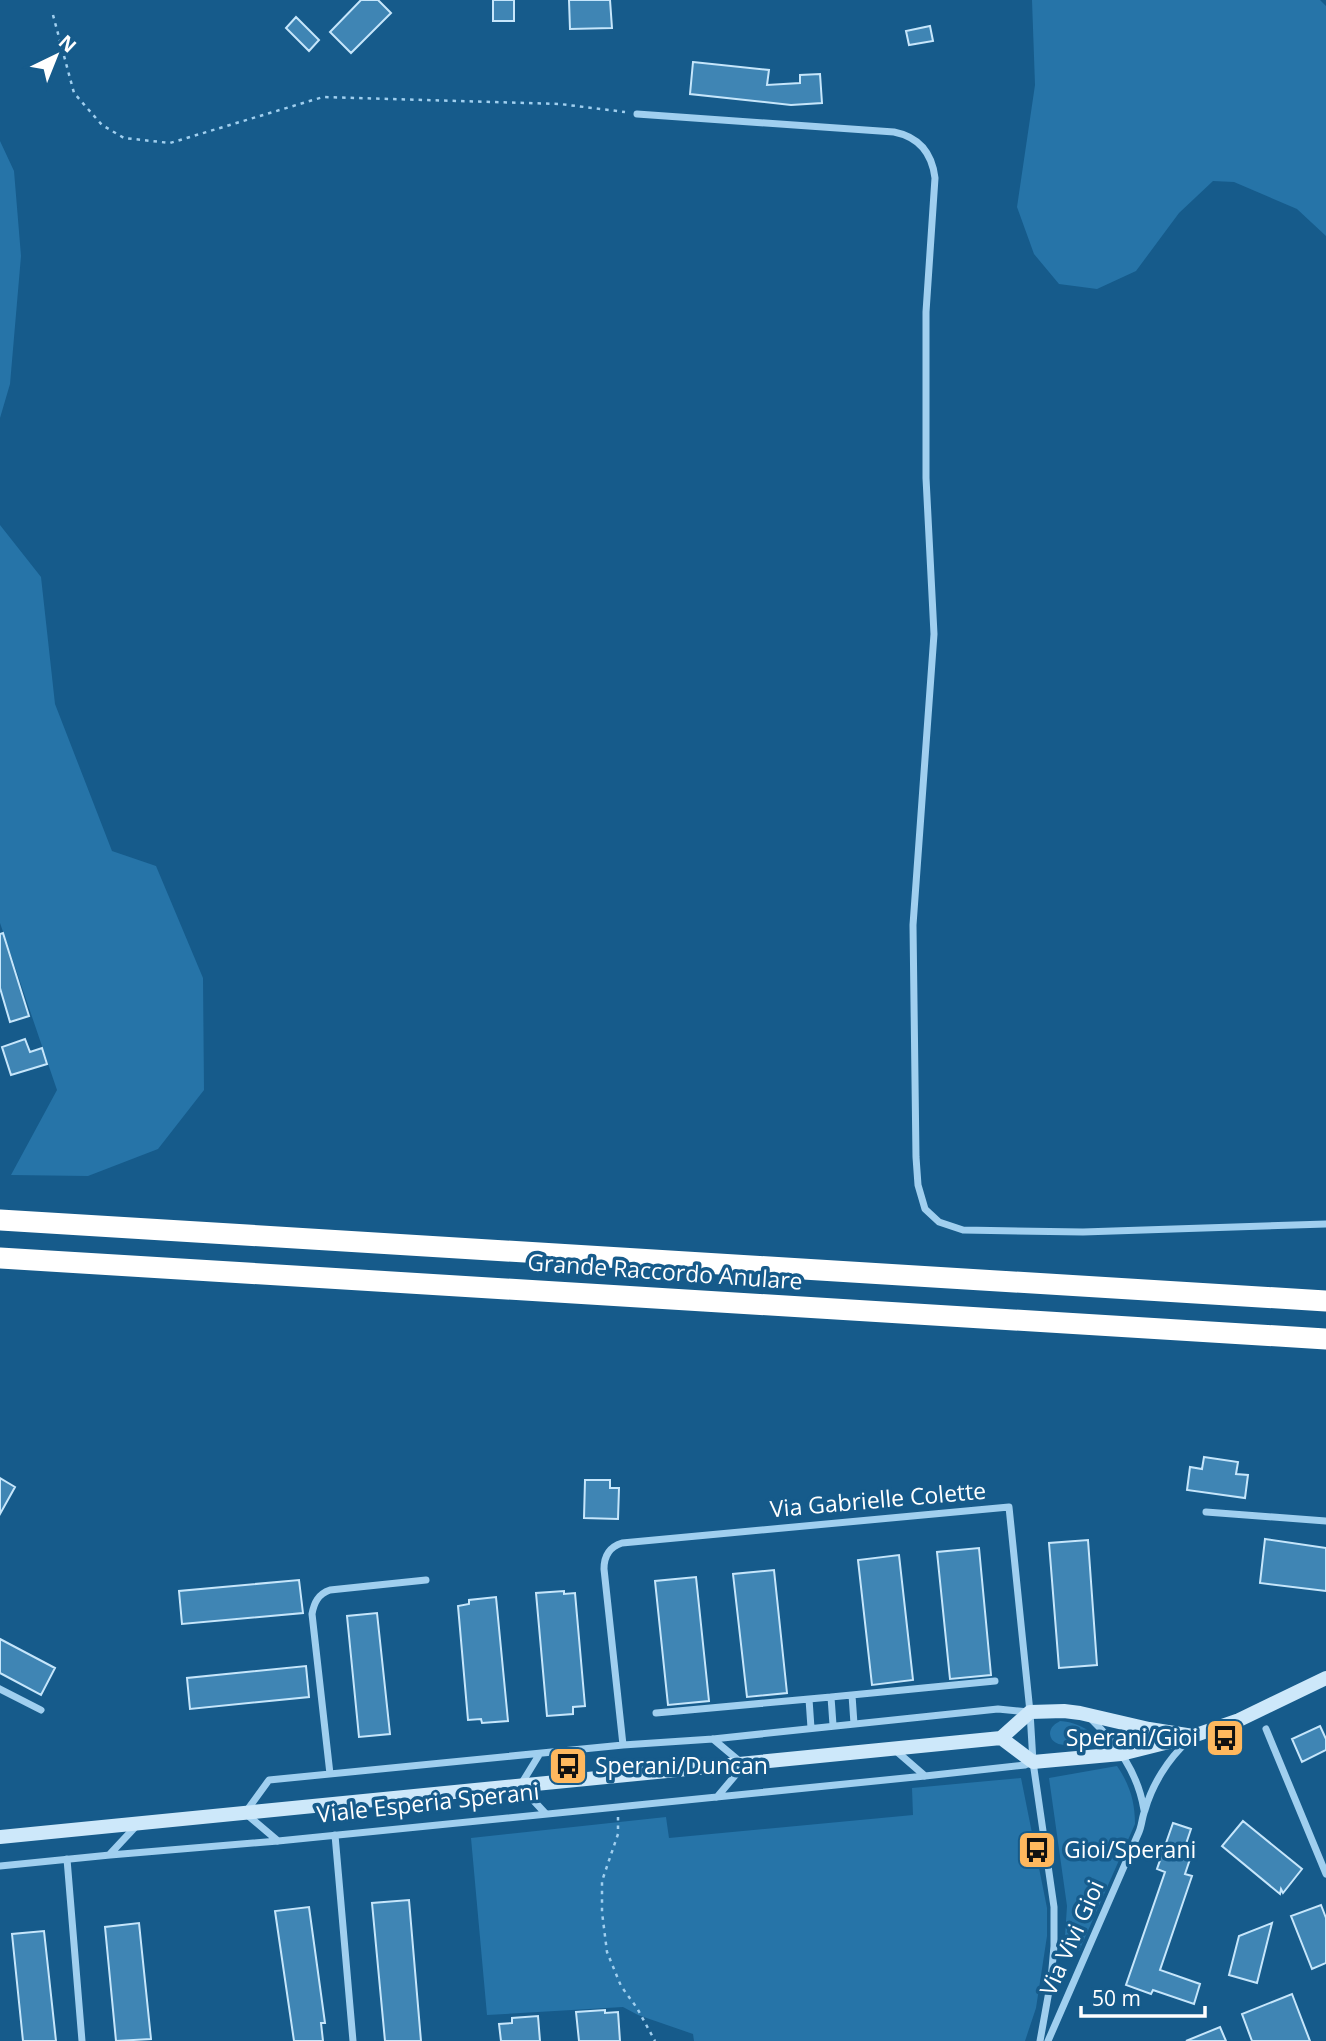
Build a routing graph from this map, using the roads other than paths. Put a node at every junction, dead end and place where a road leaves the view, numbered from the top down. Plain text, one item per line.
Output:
1 (637, 114) road end
2 (0, 1220) edge
3 (1326, 1224) edge
4 (0, 1258) edge
5 (1326, 1301) edge
6 (1326, 1339) edge
7 (1206, 1512) dead end
8 (1326, 1521) edge
9 (426, 1580) dead end
10 (1326, 1678) edge
11 (995, 1681) dead end
12 (0, 1689) edge
13 (852, 1695) junction
14 (831, 1697) junction
15 (809, 1699) junction
16 (41, 1710) dead end
17 (1030, 1712) junction
18 (656, 1713) dead end
19 (1086, 1714) junction
20 (854, 1724) junction
21 (833, 1725) junction
22 (811, 1728) junction
23 (1266, 1729) dead end
24 (1193, 1736) junction
25 (1001, 1738) junction
26 (713, 1739) junction
27 (623, 1745) junction
28 (894, 1749) junction
29 (1121, 1754) junction
30 (539, 1755) junction
31 (1033, 1762) junction
32 (744, 1765) junction
33 (330, 1774) junction
34 (925, 1776) junction
35 (520, 1786) junction
36 (717, 1797) junction
37 (1144, 1811) junction
38 (246, 1813) junction
39 (545, 1813) junction
40 (139, 1823) junction
41 (335, 1835) junction
42 (0, 1837) edge
43 (278, 1842) junction
44 (110, 1855) junction
45 (67, 1859) junction
46 (0, 1866) edge
47 (1326, 1874) edge
48 (82, 2041) edge
49 (354, 2041) edge
50 (1040, 2041) edge
51 (1048, 2041) edge

1 - 3 street
2 - 5 highway, Grande Raccordo Anulare
4 - 6 highway, Grande Raccordo Anulare
7 - 8 street
9 - 33 street
10 - 24 street, Viale Esperia Sperani
11 - 13 street
12 - 16 street
13 - 14 street
13 - 20 street
14 - 15 street
14 - 21 street
15 - 18 street
15 - 22 street
17 - 19 street, Viale Esperia Sperani
17 - 20 street, Viale Esperia Sperani
17 - 25 street
17 - 27 street, Via Gabrielle Colette
17 - 31 street, Via Vivi Gioi
19 - 24 street, Viale Esperia Sperani
19 - 29 street
20 - 21 street, Viale Esperia Sperani
21 - 22 street, Viale Esperia Sperani
22 - 26 street, Viale Esperia Sperani
23 - 47 street
24 - 29 street, Viale Esperia Sperani
24 - 37 street, Via Vivi Gioi
25 - 28 street, Viale Esperia Sperani
25 - 31 street
26 - 27 street, Viale Esperia Sperani
26 - 32 street
27 - 30 street, Viale Esperia Sperani
28 - 32 street, Viale Esperia Sperani
28 - 34 street
29 - 31 street, Viale Esperia Sperani
29 - 37 street
30 - 33 street, Viale Esperia Sperani
30 - 35 street
31 - 34 street, Viale Esperia Sperani
31 - 50 street, Via Vivi Gioi
32 - 35 street, Viale Esperia Sperani
32 - 36 street
33 - 38 street, Viale Esperia Sperani
34 - 36 street, Viale Esperia Sperani
35 - 38 street, Viale Esperia Sperani
35 - 39 street
36 - 39 street, Viale Esperia Sperani
37 - 51 street, Via Vivi Gioi
38 - 40 street, Viale Esperia Sperani
38 - 43 street
39 - 41 street, Viale Esperia Sperani
40 - 42 street, Viale Esperia Sperani
40 - 44 street
41 - 43 street, Viale Esperia Sperani
41 - 49 street
43 - 44 street, Viale Esperia Sperani
44 - 45 street, Viale Esperia Sperani
45 - 46 street, Viale Esperia Sperani
45 - 48 street

